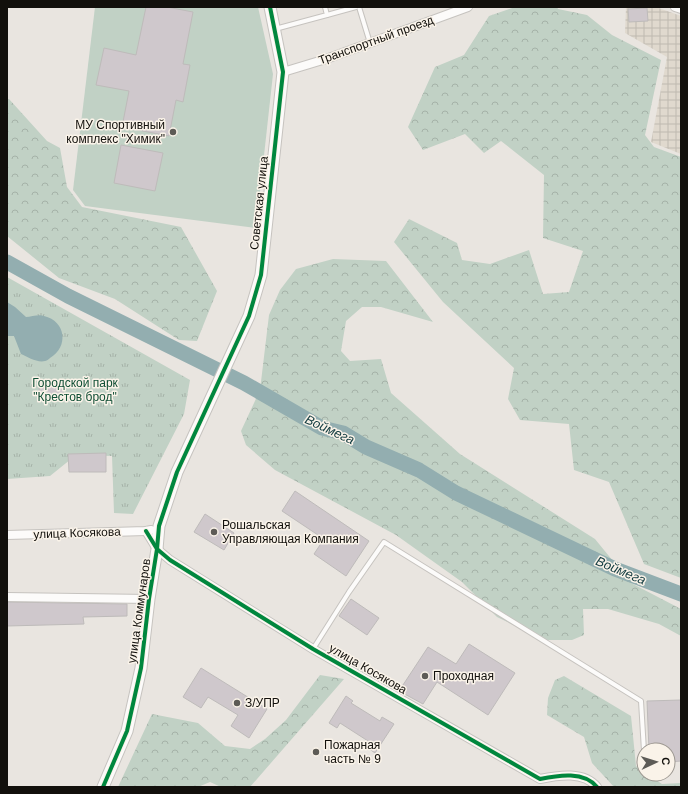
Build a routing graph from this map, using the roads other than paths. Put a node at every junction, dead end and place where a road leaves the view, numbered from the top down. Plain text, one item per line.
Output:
1 (270, 7) edge
2 (325, 7) edge
3 (357, 7) edge
4 (468, 7) edge
5 (675, 7) edge
6 (681, 9) edge
7 (327, 15) junction
8 (274, 29) junction
9 (370, 43) junction
10 (283, 72) junction
11 (213, 394) joint
12 (159, 526) junction
13 (146, 531) junction
14 (7, 535) edge
15 (157, 549) junction
16 (7, 597) edge
17 (149, 599) junction
18 (313, 649) junction
19 (643, 742) edge
20 (103, 787) edge
21 (597, 787) edge

1 - 8 street, Советская улица
2 - 7 lane
3 - 7 lane
3 - 9 lane
4 - 9 street, Транспортный проезд
5 - 6 street
7 - 8 lane
8 - 10 street, Советская улица
9 - 10 street, Транспортный проезд
10 - 11 street, Советская улица
11 - 12 street, улица Коммунаров
12 - 13 street
12 - 15 street, улица Коммунаров
13 - 14 street, улица Косякова
13 - 15 street, улица Косякова
15 - 17 street, улица Коммунаров
15 - 18 street, улица Косякова
16 - 17 street
17 - 20 street, улица Коммунаров
18 - 19 lane
18 - 21 street, улица Косякова

